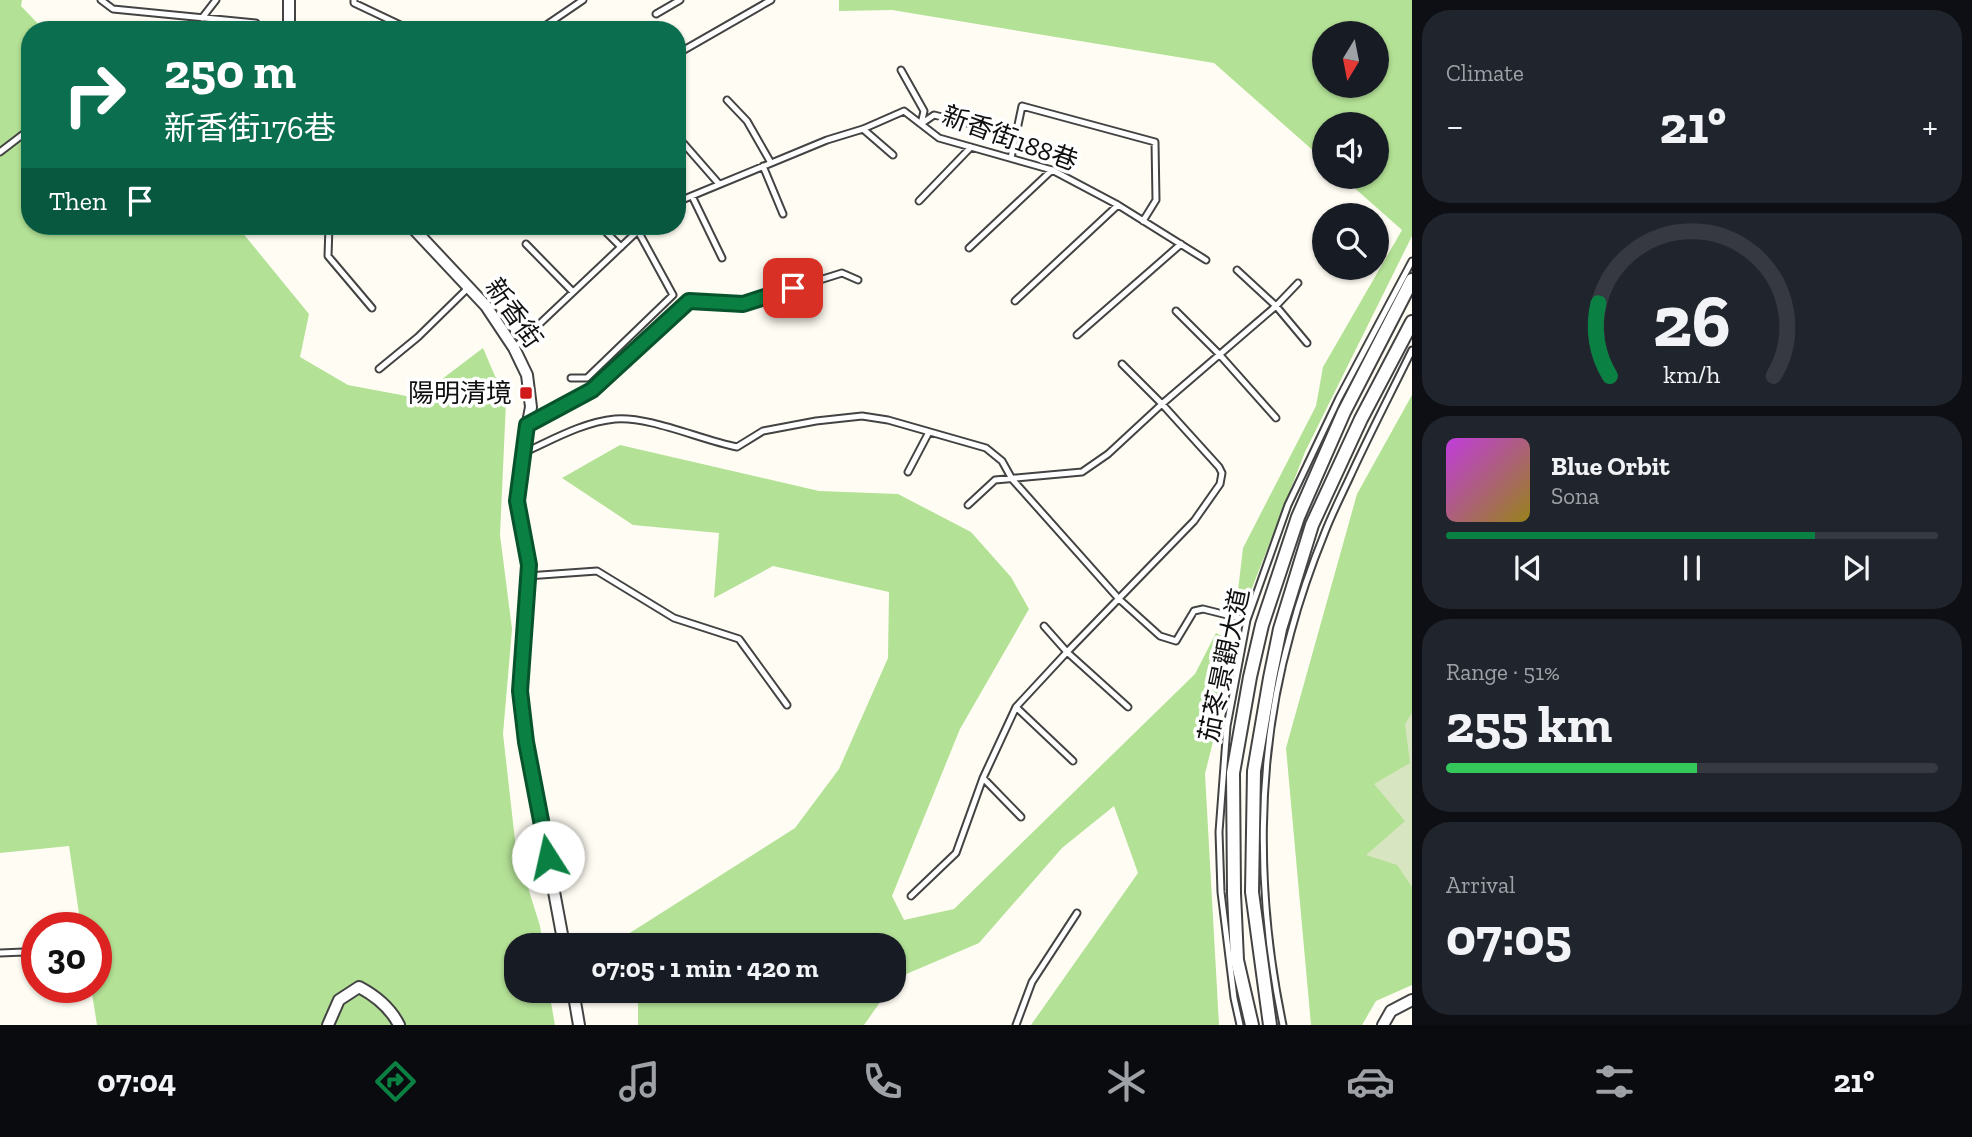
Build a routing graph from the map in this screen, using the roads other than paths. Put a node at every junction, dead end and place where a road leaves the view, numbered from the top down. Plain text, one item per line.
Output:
1 (101, 0) edge
2 (216, 0) edge
3 (289, 0) edge
4 (354, 0) edge
5 (583, 0) edge
6 (680, 0) edge
7 (771, 0) edge
8 (656, 14) dead end
9 (202, 18) junction
10 (235, 21) edge
11 (289, 21) edge
12 (393, 21) edge
13 (552, 21) edge
14 (686, 49) edge
15 (901, 70) dead end
16 (726, 100) dead end
17 (921, 124) junction
18 (984, 127) dead end
19 (863, 129) junction
20 (21, 136) edge
21 (686, 146) edge
22 (971, 147) junction
23 (0, 152) edge
24 (893, 156) dead end
25 (1011, 158) junction
26 (771, 163) junction
27 (763, 166) junction
28 (1052, 170) junction
29 (719, 184) junction
30 (692, 196) junction
31 (686, 198) edge
32 (919, 201) dead end
33 (1118, 205) junction
34 (783, 214) dead end
35 (1143, 220) junction
36 (329, 235) edge
37 (419, 235) edge
38 (609, 235) edge
39 (634, 235) edge
40 (644, 235) edge
41 (526, 244) dead end
42 (1181, 244) junction
43 (621, 247) junction
44 (969, 248) dead end
45 (722, 258) dead end
46 (1206, 260) dead end
47 (1412, 261) edge
48 (1237, 270) dead end
49 (858, 280) dead end
50 (1412, 280) edge
51 (1298, 283) dead end
52 (469, 288) junction
53 (573, 292) junction
54 (1015, 301) dead end
55 (1276, 306) junction
56 (372, 309) dead end
57 (1176, 311) dead end
58 (1412, 322) edge
59 (1077, 335) dead end
60 (1307, 343) dead end
61 (514, 348) junction
62 (1412, 350) edge
63 (1219, 355) junction
64 (1122, 364) dead end
65 (379, 369) dead end
66 (571, 378) dead end
67 (1162, 404) junction
68 (1276, 418) dead end
69 (527, 425) junction
70 (929, 432) junction
71 (522, 453) junction
72 (908, 472) dead end
73 (1012, 479) junction
74 (968, 505) dead end
75 (527, 576) junction
76 (1119, 599) junction
77 (1247, 620) junction
78 (1044, 626) dead end
79 (1067, 652) junction
80 (787, 705) dead end
81 (1016, 707) junction
82 (1128, 708) dead end
83 (1073, 761) dead end
84 (983, 778) junction
85 (1021, 817) dead end
86 (911, 896) dead end
87 (1077, 913) dead end
88 (562, 933) edge
89 (21, 952) edge
90 (0, 953) edge
91 (1237, 960) junction
92 (1412, 993) edge
93 (1412, 1000) edge
94 (575, 1003) edge
95 (1237, 1011) junction
96 (1391, 1012) junction
97 (578, 1024) edge
98 (328, 1025) edge
99 (399, 1025) edge
100 (1016, 1025) edge
101 (1240, 1025) edge
102 (1252, 1025) edge
103 (1270, 1025) edge
104 (1283, 1025) edge
105 (1383, 1025) edge

1 - 9 lane
2 - 9 lane
3 - 11 street
4 - 12 lane
5 - 13 lane
6 - 8 lane
7 - 14 lane
9 - 10 lane
15 - 17 lane
16 - 26 lane
17 - 18 lane
17 - 19 lane, 新香街188巷
17 - 22 lane, 新香街188巷
19 - 24 lane
19 - 26 lane, 新香街188巷
20 - 23 lane
21 - 29 lane
22 - 25 lane, 新香街188巷
22 - 32 lane
25 - 28 lane, 新香街188巷
25 - 35 lane
26 - 27 lane, 新香街188巷
27 - 29 lane, 新香街188巷
27 - 34 lane
28 - 33 lane, 新香街188巷
28 - 44 lane
29 - 30 lane, 新香街188巷
30 - 31 lane, 新香街188巷
30 - 45 lane
33 - 35 lane, 新香街188巷
33 - 54 lane
35 - 42 lane, 新香街188巷
36 - 56 lane
37 - 52 street, 新香街
38 - 43 lane
39 - 43 lane
40 - 66 lane
41 - 53 lane
42 - 46 lane, 新香街188巷
42 - 59 lane
43 - 53 lane
47 - 77 lane, 茄苳景觀大道
48 - 55 lane
49 - 69 lane
50 - 91 street
51 - 55 lane
52 - 61 street, 新香街
52 - 65 lane
53 - 61 lane
55 - 60 lane
55 - 63 lane
57 - 63 lane
58 - 103 street
61 - 69 street, 新香街
62 - 104 lane
63 - 67 lane
63 - 68 lane
64 - 67 lane
67 - 73 lane
67 - 76 lane
69 - 71 street, 新香街
70 - 71 lane
70 - 72 lane
70 - 73 lane
71 - 75 street, 新香街
73 - 74 lane
73 - 76 lane
75 - 80 lane
75 - 88 street, 新香街
76 - 77 lane
76 - 79 lane
77 - 95 lane, 茄苳景觀大道
78 - 79 lane
79 - 81 lane
79 - 82 lane
81 - 83 lane
81 - 84 lane
84 - 85 lane
84 - 86 lane
87 - 100 lane
89 - 90 lane
91 - 95 lane
91 - 102 street
92 - 96 street
93 - 96 street
94 - 97 street
95 - 101 lane, 茄苳景觀大道
96 - 105 street
98 - 99 street

